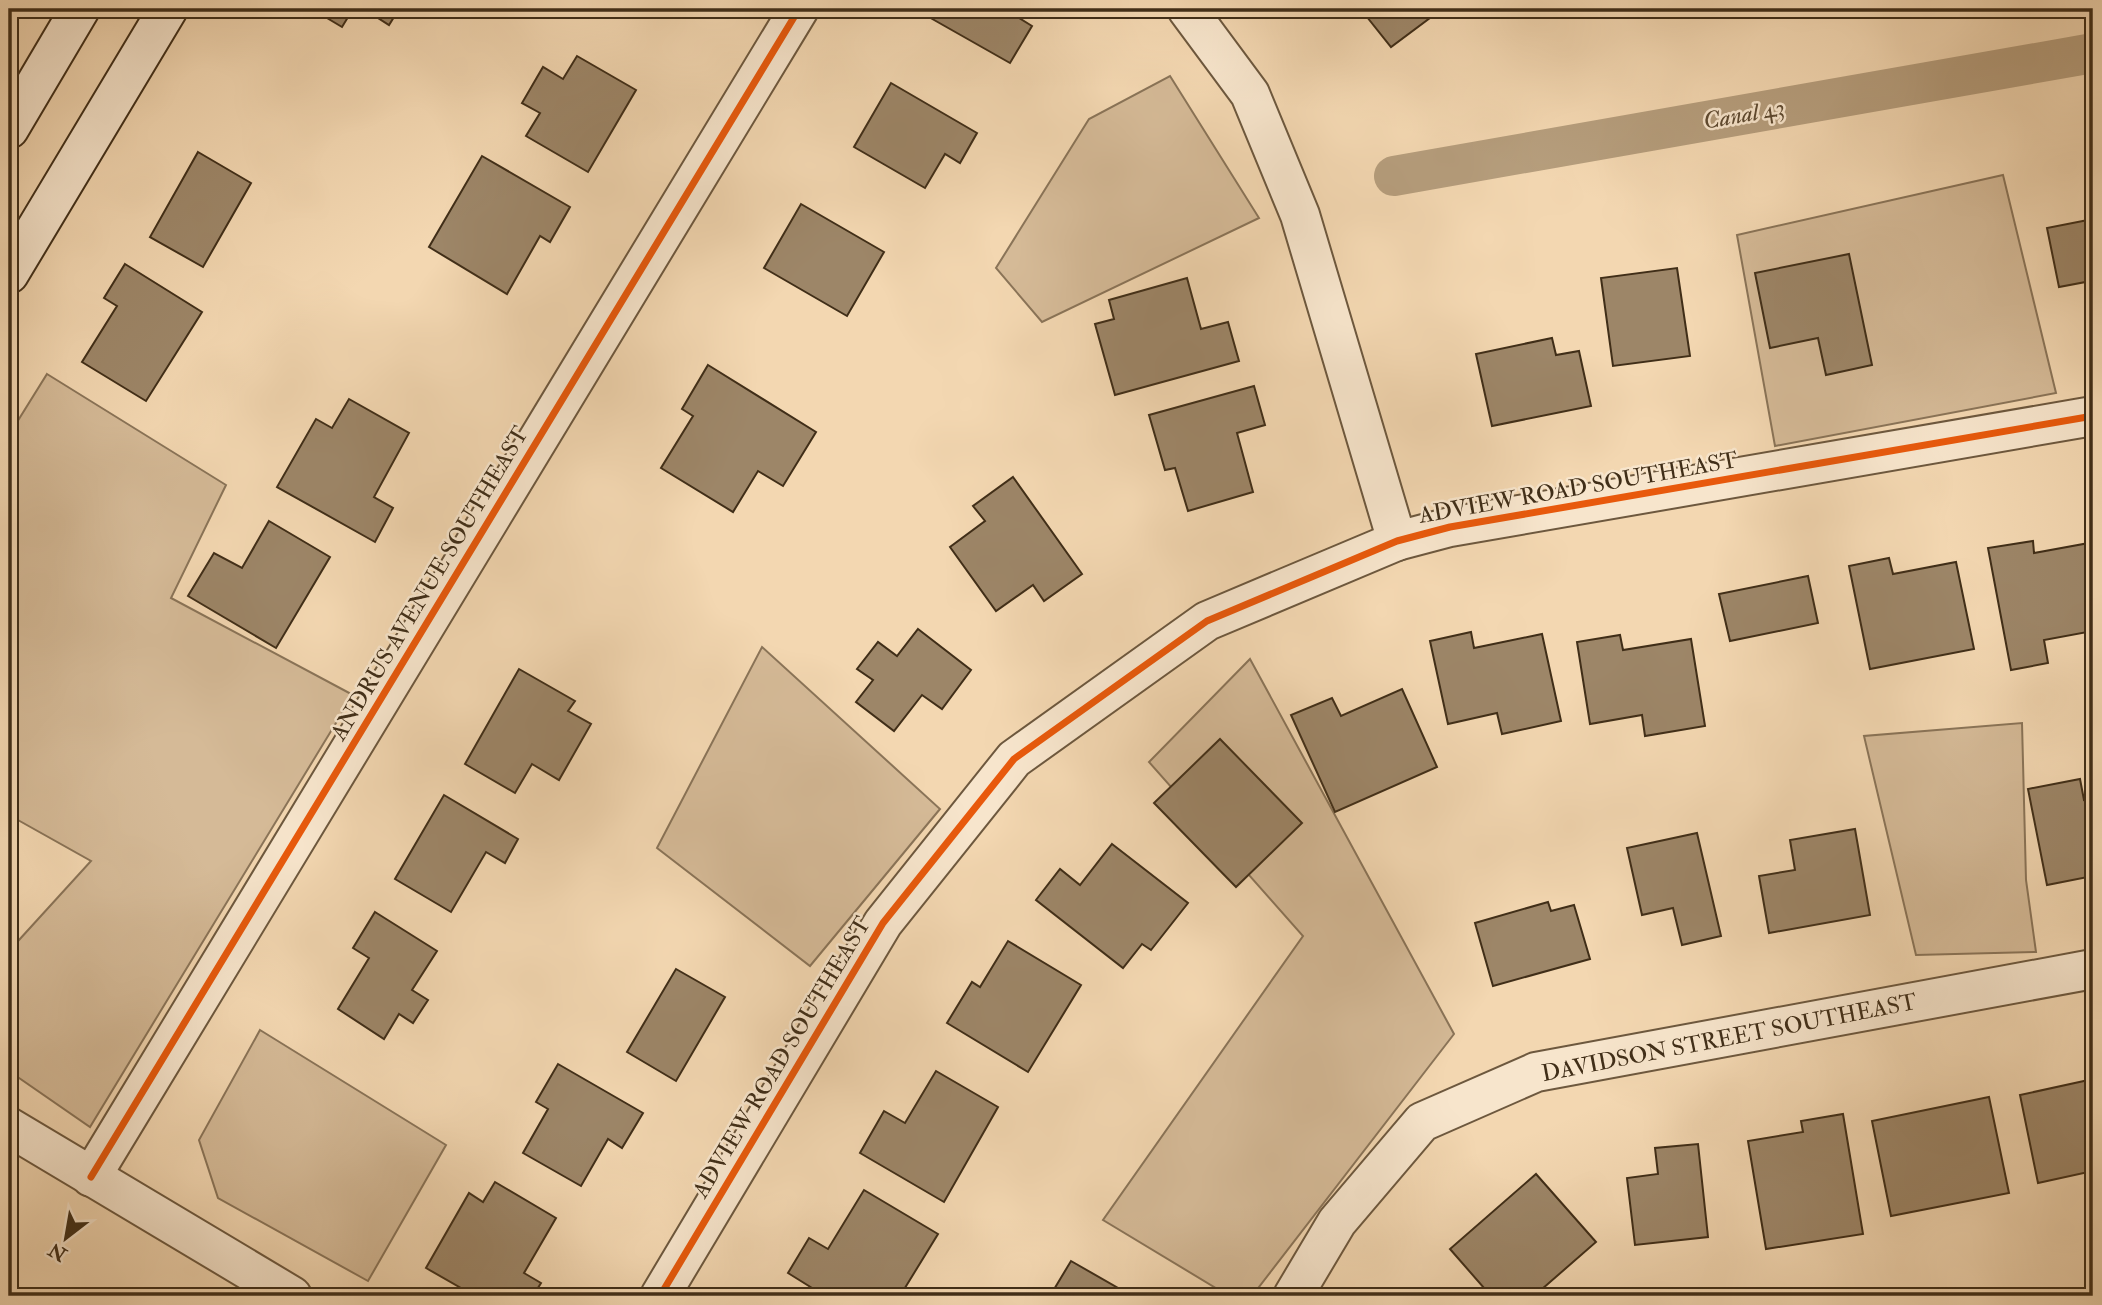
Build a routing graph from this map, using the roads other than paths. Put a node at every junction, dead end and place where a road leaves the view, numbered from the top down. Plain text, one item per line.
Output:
1 (80, 9) edge
2 (168, 9) edge
3 (799, 9) edge
4 (1187, 9) edge
5 (9, 129) edge
6 (9, 274) edge
7 (2093, 416) edge
8 (1397, 541) junction
9 (2093, 969) edge
10 (9, 1127) edge
11 (91, 1177) junction
12 (292, 1296) edge
13 (660, 1296) edge
14 (1293, 1296) edge

1 - 5 street
2 - 6 street
3 - 11 street, ANDRUS AVENUE SOUTHEAST
4 - 8 street
7 - 8 street, ADVIEW ROAD SOUTHEAST
8 - 13 street, ADVIEW ROAD SOUTHEAST
9 - 14 street, DAVIDSON STREET SOUTHEAST
10 - 11 street
11 - 12 street

